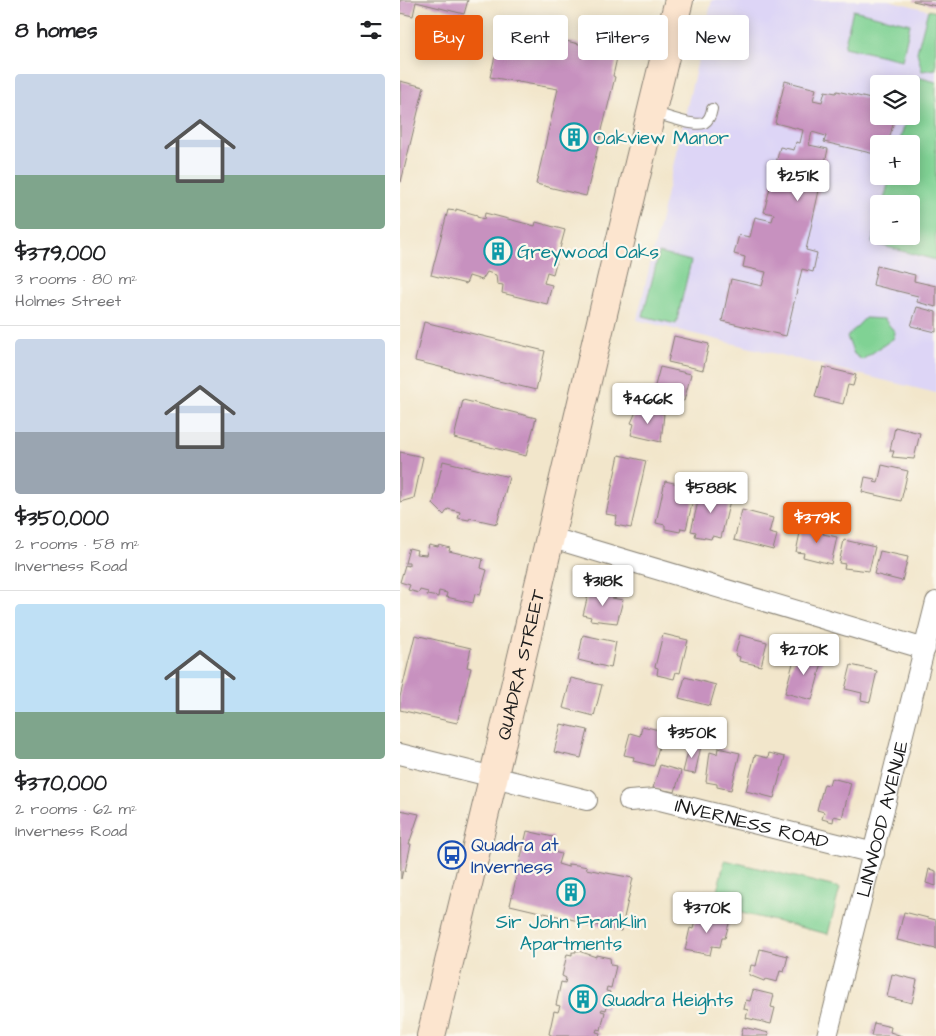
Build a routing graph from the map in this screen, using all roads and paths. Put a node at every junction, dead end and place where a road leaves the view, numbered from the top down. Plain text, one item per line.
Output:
1 (679, 0) edge
2 (712, 109) dead end
3 (651, 112) junction
4 (549, 537) junction
5 (936, 602) edge
6 (925, 649) junction
7 (400, 754) edge
8 (495, 778) junction
9 (587, 800) dead end
10 (629, 802) dead end
11 (874, 853) junction
12 (431, 1036) edge
13 (827, 1036) edge

1 - 3 main road, QUADRA STREET
2 - 3 lane
3 - 4 main road, QUADRA STREET
4 - 6 street
4 - 8 main road, QUADRA STREET
5 - 6 street, LINWOOD AVENUE
6 - 11 street, LINWOOD AVENUE
7 - 8 street
8 - 9 street
8 - 12 main road, QUADRA STREET
10 - 11 street, INVERNESS ROAD
11 - 13 street, LINWOOD AVENUE

